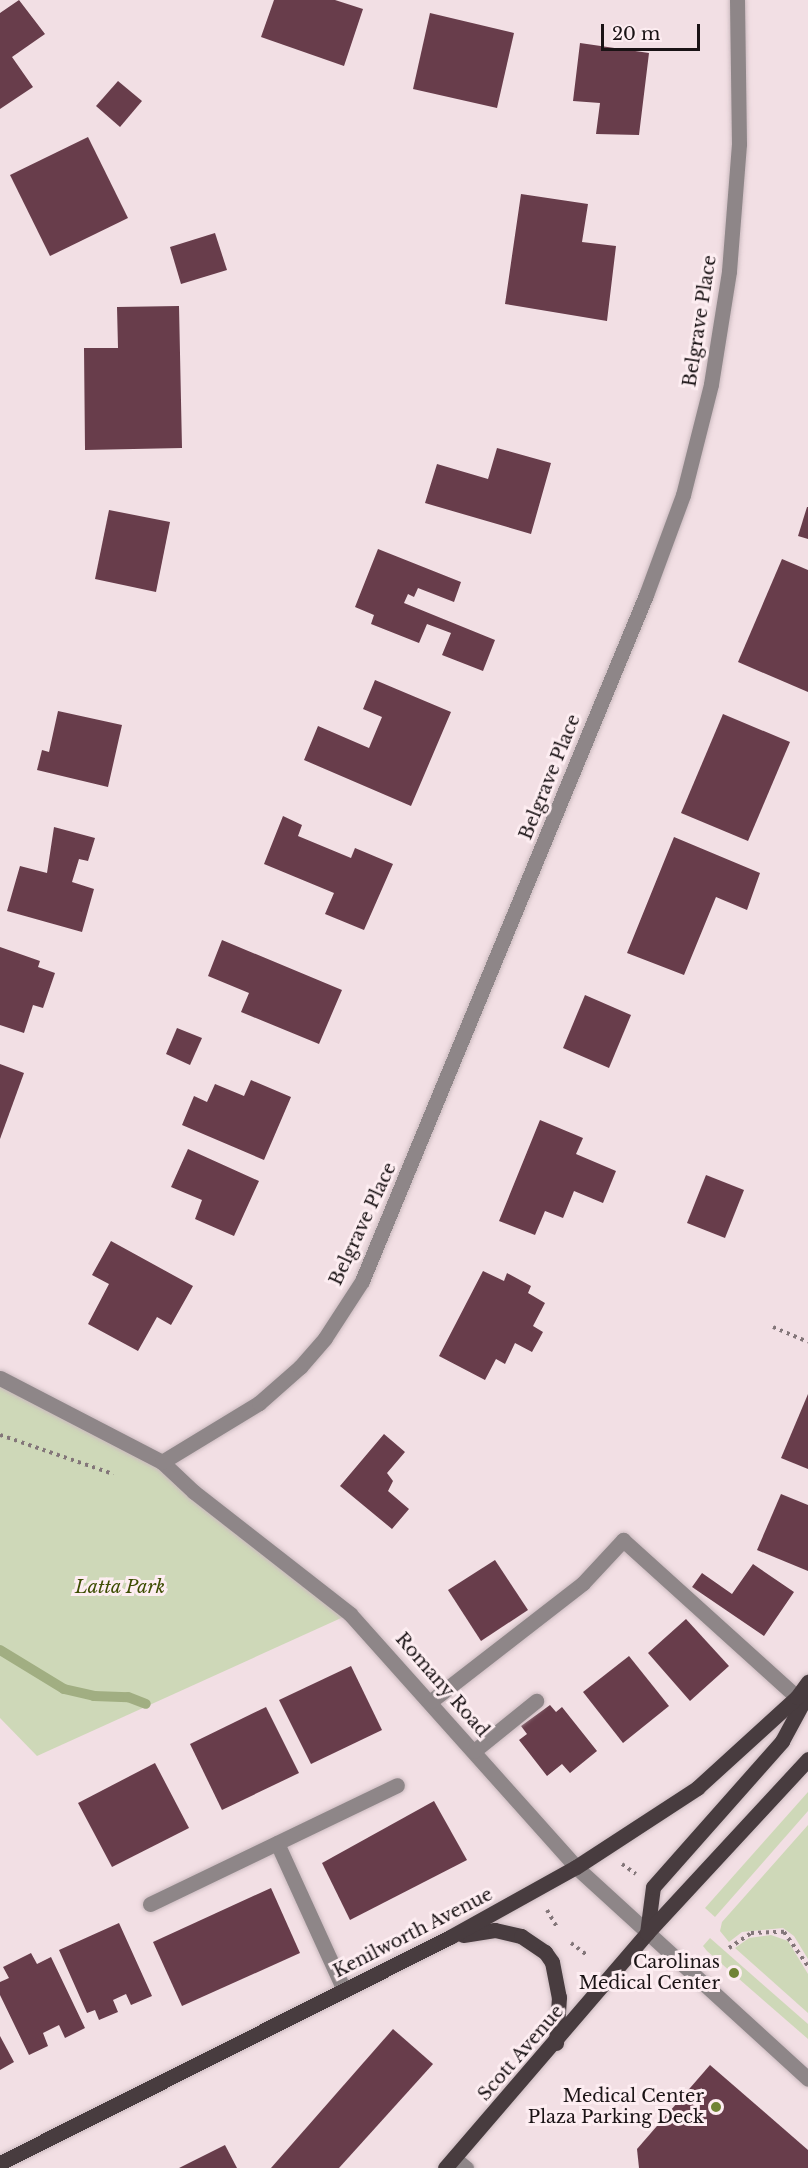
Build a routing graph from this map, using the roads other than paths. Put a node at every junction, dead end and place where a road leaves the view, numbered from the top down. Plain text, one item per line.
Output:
1 (737, 0) edge
2 (0, 1378) edge
3 (162, 1462) junction
4 (808, 1682) edge
5 (803, 1695) edge
6 (431, 1701) junction
7 (536, 1701) dead end
8 (474, 1751) junction
9 (808, 1759) edge
10 (397, 1785) dead end
11 (277, 1842) junction
12 (576, 1867) junction
13 (150, 1904) dead end
14 (647, 1933) junction
15 (450, 1937) junction
16 (344, 1990) junction
17 (556, 2043) junction
18 (807, 2076) edge
19 (0, 2163) edge
20 (455, 2165) edge

1 - 3 street, Belgrave Place
2 - 3 street, Romany Road
3 - 6 street, Romany Road
4 - 5 main road, Kenilworth Avenue
5 - 6 street
5 - 12 main road, Kenilworth Avenue
5 - 14 main road
6 - 8 street, Romany Road
7 - 8 street
8 - 12 street, Romany Road
9 - 14 main road
10 - 11 street
11 - 13 street
11 - 16 street
12 - 14 street, Romany Road
12 - 15 main road, Kenilworth Avenue
14 - 17 main road, Scott Avenue
14 - 18 street, Romany Road
15 - 16 main road, Kenilworth Avenue
15 - 17 main road
16 - 19 main road, Kenilworth Avenue
17 - 20 main road, Scott Avenue

